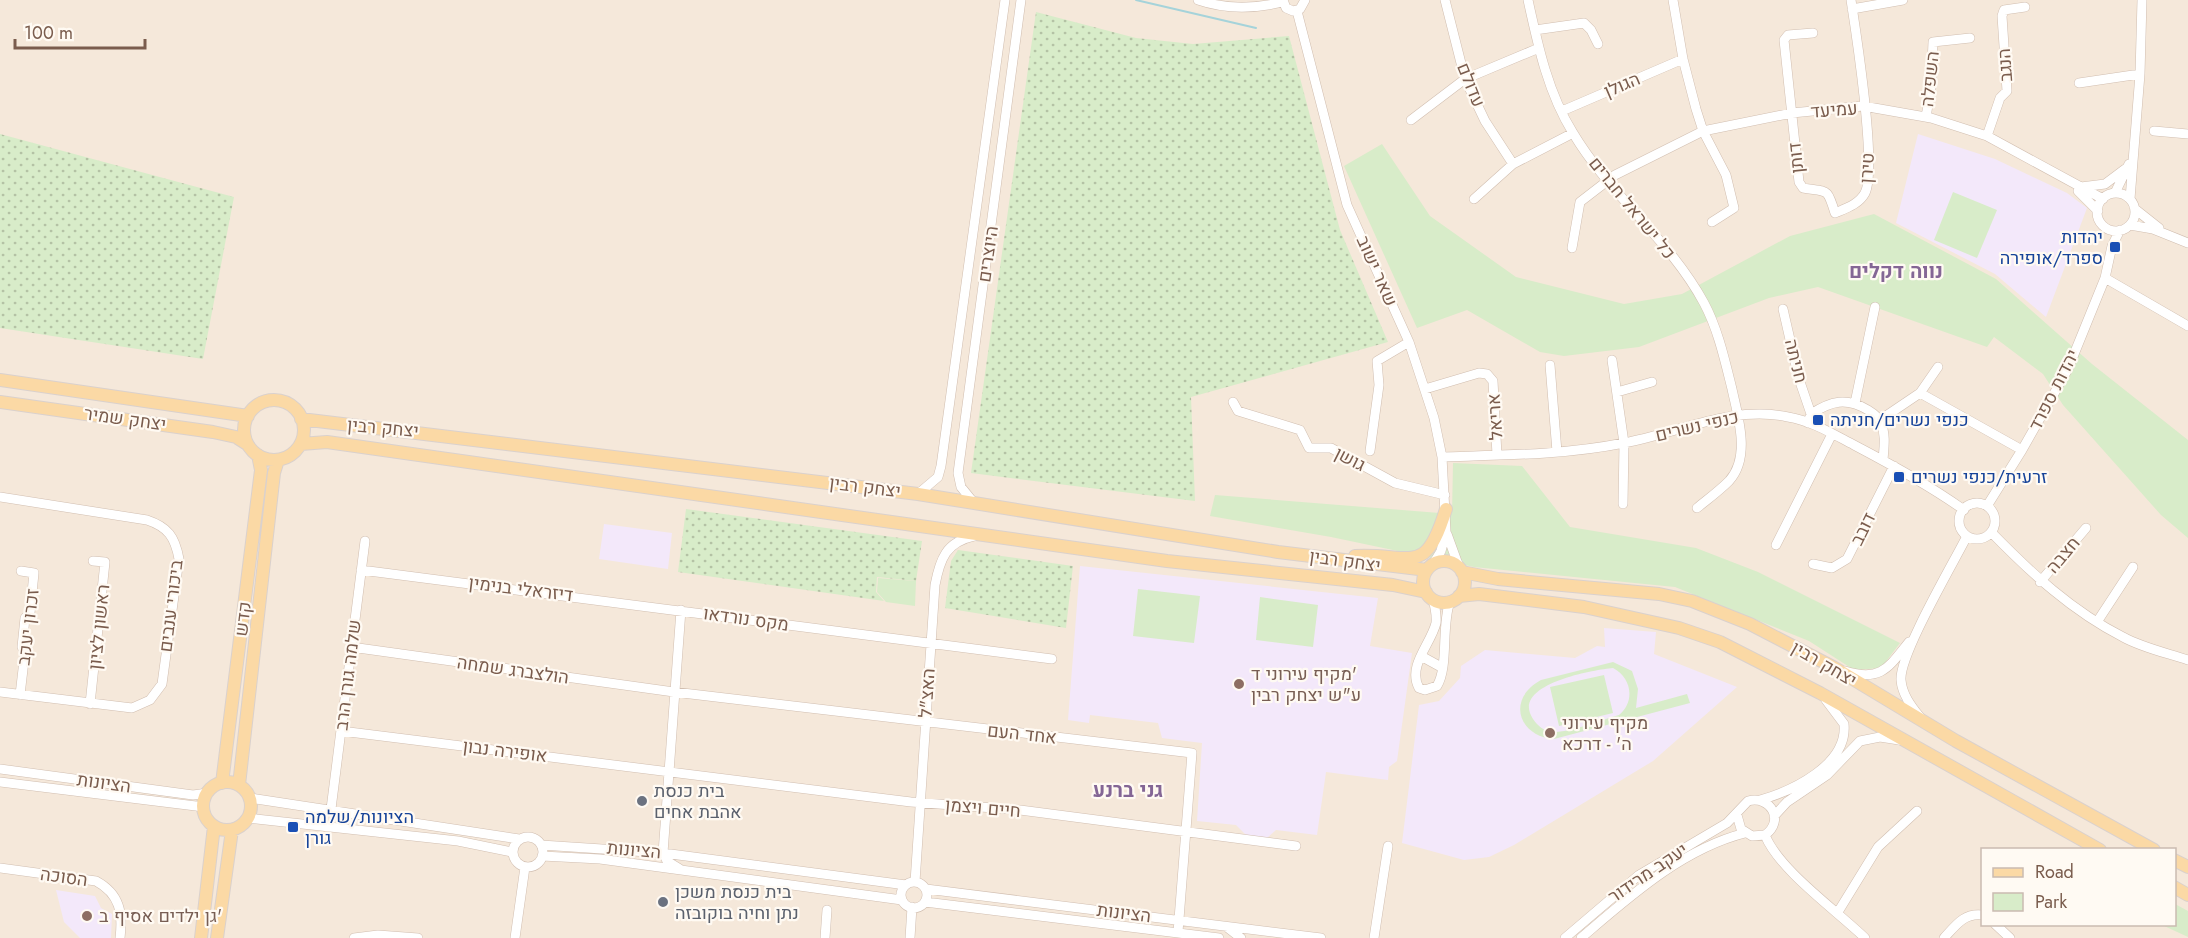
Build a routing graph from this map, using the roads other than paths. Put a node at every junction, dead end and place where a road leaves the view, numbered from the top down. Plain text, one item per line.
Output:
1 (1005, 0) edge
2 (1021, 0) edge
3 (1198, 0) edge
4 (1305, 0) edge
5 (1445, 0) edge
6 (1528, 0) edge
7 (1673, 0) edge
8 (1903, 0) edge
9 (2142, 0) edge
10 (1283, 1) edge
11 (1851, 4) edge
12 (2025, 7) dead end
13 (1297, 11) junction
14 (1535, 30) junction
15 (1813, 33) dead end
16 (1970, 38) dead end
17 (1598, 44) dead end
18 (1539, 48) junction
19 (1683, 59) junction
20 (2140, 74) junction
21 (1465, 79) junction
22 (2079, 83) dead end
23 (1863, 106) junction
24 (1562, 111) junction
25 (1792, 113) junction
26 (1926, 117) junction
27 (1411, 120) dead end
28 (2137, 130) junction
29 (1703, 131) junction
30 (2154, 131) dead end
31 (1573, 133) junction
32 (2188, 134) edge
33 (1988, 136) junction
34 (2129, 162) junction
35 (1513, 164) junction
36 (2062, 177) junction
37 (1607, 182) junction
38 (2079, 187) junction
39 (2115, 193) junction
40 (2103, 198) junction
41 (1474, 199) dead end
42 (2130, 199) junction
43 (2135, 209) junction
44 (2098, 211) junction
45 (1835, 213) joint
46 (1712, 222) dead end
47 (2130, 225) junction
48 (2107, 228) junction
49 (2120, 230) junction
50 (2169, 234) junction
51 (2188, 243) edge
52 (1572, 248) dead end
53 (2108, 268) junction
54 (2105, 278) junction
55 (1875, 307) dead end
56 (1783, 309) dead end
57 (2188, 326) edge
58 (1409, 342) junction
59 (1612, 360) dead end
60 (1550, 365) dead end
61 (1938, 367) dead end
62 (0, 380) edge
63 (1652, 382) dead end
64 (1425, 389) junction
65 (1617, 392) junction
66 (1920, 393) junction
67 (0, 402) edge
68 (1233, 402) dead end
69 (1855, 403) junction
70 (1737, 415) junction
71 (248, 416) junction
72 (1809, 418) junction
73 (301, 419) junction
74 (1880, 420) junction
75 (1832, 434) junction
76 (1624, 443) junction
77 (247, 444) junction
78 (300, 444) junction
79 (2022, 450) junction
80 (1370, 451) dead end
81 (1557, 452) junction
82 (258, 455) junction
83 (1497, 455) junction
84 (1443, 457) junction
85 (278, 460) junction
86 (1883, 460) junction
87 (1894, 466) junction
88 (918, 494) junction
89 (1445, 495) junction
90 (0, 498) edge
91 (974, 503) junction
92 (1623, 504) dead end
93 (1986, 506) junction
94 (1697, 508) dead end
95 (1446, 509) junction
96 (1964, 510) junction
97 (2086, 528) dead end
98 (1446, 532) junction
99 (1991, 532) junction
100 (986, 535) junction
101 (1967, 536) junction
102 (365, 541) dead end
103 (1776, 544) dead end
104 (1331, 559) junction
105 (93, 561) dead end
106 (1814, 564) dead end
107 (1430, 567) junction
108 (2133, 567) dead end
109 (361, 570) junction
110 (1461, 570) junction
111 (21, 571) dead end
112 (2040, 582) junction
113 (1429, 596) junction
114 (1454, 599) junction
115 (681, 610) junction
116 (2097, 622) junction
117 (1917, 633) junction
118 (931, 642) junction
119 (351, 647) junction
120 (1422, 656) junction
121 (1052, 659) dead end
122 (2188, 660) edge
123 (1441, 667) junction
124 (1833, 668) junction
125 (0, 692) edge
126 (674, 692) junction
127 (1820, 693) junction
128 (20, 695) junction
129 (90, 704) junction
130 (925, 723) junction
131 (1925, 724) junction
132 (341, 731) junction
133 (1902, 740) junction
134 (0, 769) edge
135 (669, 773) junction
136 (0, 782) edge
137 (222, 783) junction
138 (239, 785) junction
139 (208, 793) junction
140 (250, 798) junction
141 (1760, 800) junction
142 (919, 802) junction
143 (204, 807) junction
144 (331, 809) junction
145 (1917, 811) dead end
146 (1737, 815) junction
147 (1775, 815) junction
148 (248, 818) junction
149 (214, 826) junction
150 (232, 830) junction
151 (1186, 831) junction
152 (1745, 833) junction
153 (1765, 835) junction
154 (519, 839) junction
155 (541, 845) junction
156 (1296, 846) dead end
157 (1388, 846) dead end
158 (2098, 848) edge
159 (2152, 848) edge
160 (512, 852) junction
161 (663, 853) junction
162 (542, 856) junction
163 (600, 859) junction
164 (525, 867) junction
165 (0, 868) edge
166 (683, 871) junction
167 (910, 883) junction
168 (926, 889) junction
169 (902, 900) junction
170 (925, 902) junction
171 (912, 907) junction
172 (827, 910) dead end
173 (1838, 912) junction
174 (1981, 915) edge
175 (1179, 920) junction
176 (1226, 926) junction
177 (1997, 926) edge
178 (1178, 932) junction
179 (120, 938) edge
180 (201, 938) edge
181 (217, 938) edge
182 (354, 938) edge
183 (418, 938) edge
184 (515, 938) edge
185 (825, 938) edge
186 (910, 938) edge
187 (1219, 938) edge
188 (1241, 938) edge
189 (1321, 938) edge
190 (1374, 938) edge
191 (1565, 938) edge
192 (1581, 938) edge
193 (1865, 938) edge
194 (1944, 938) edge
195 (2010, 938) edge

1 - 88 street, היוצרים
2 - 91 street, היוצרים
3 - 10 street
4 - 13 street
5 - 21 street, עדולם
6 - 14 street, כל ישראל חברים
7 - 19 street
8 - 11 street
9 - 20 street
10 - 13 street
11 - 23 street, טירן
12 - 33 street, הנגב
13 - 58 street, שאר ישוב
14 - 17 street
14 - 18 street, כל ישראל חברים
15 - 25 street
16 - 26 street, השפלה
18 - 21 street
18 - 24 street, כל ישראל חברים
19 - 24 street, הגולן
19 - 29 street
20 - 22 street
20 - 28 street
21 - 27 street
21 - 35 street, עדולם
23 - 25 street, עמיעד
23 - 26 street, עמיעד
23 - 45 street, טירן
24 - 31 street, כל ישראל חברים
25 - 29 street, עמיעד
25 - 45 street, דותן
26 - 33 street, עמיעד
28 - 34 street
28 - 42 street
29 - 37 street, עמיעד
29 - 46 street
30 - 32 street
31 - 35 street
31 - 37 street, כל ישראל חברים
33 - 36 street, עמיעד
34 - 38 street
34 - 39 street
35 - 41 street
36 - 38 street, עמיעד
36 - 44 street, עמיעד
37 - 52 street, עמיעד
37 - 70 street, כל ישראל חברים
38 - 40 street, עמיעד
39 - 40 street
39 - 42 street
40 - 44 street
42 - 43 street
43 - 47 street
43 - 50 street
44 - 48 street
47 - 49 street
47 - 50 street
48 - 49 street
48 - 53 street, יהדות ספרד
49 - 53 street, יהדות ספרד
50 - 51 street
53 - 54 street, יהדות ספרד
54 - 57 street
54 - 79 street, יהדות ספרד
55 - 69 street
56 - 72 street, חניתה
58 - 64 street, שאר ישוב
58 - 80 street, גושן
59 - 65 street
60 - 81 street
61 - 66 street
62 - 71 main road, יצחק שמיר
63 - 65 street
64 - 83 street, אריאל
64 - 84 street, שאר ישוב
65 - 76 street
66 - 74 street
66 - 79 street
67 - 77 main road, יצחק שמיר
68 - 89 street, גושן
69 - 72 street
69 - 74 street
70 - 72 street, כנפי נשרים
70 - 76 street, כנפי נשרים
70 - 94 street, כל ישראל חברים
71 - 73 main road
71 - 77 main road
72 - 75 street, כנפי נשרים
73 - 78 main road
73 - 88 main road, יצחק רבין
74 - 86 street
75 - 86 street, כנפי נשרים
75 - 103 street
76 - 81 street, כנפי נשרים
76 - 92 street
77 - 82 main road
78 - 85 main road
78 - 100 main road, יצחק רבין
79 - 93 street, יהדות ספרד
81 - 83 street, כנפי נשרים
82 - 85 main road
82 - 137 main road, קדש
83 - 84 street, כנפי נשרים
84 - 89 street, שאר ישוב
85 - 138 main road, קדש
86 - 87 street, כנפי נשרים
87 - 96 street, כנפי נשרים
87 - 106 street, דובב
88 - 91 main road, יצחק רבין
89 - 95 street, שאר ישוב
90 - 129 street, ביכורי ענבים
91 - 104 main road, יצחק רבין
93 - 96 street
93 - 99 street
95 - 98 street, שאר ישוב
95 - 104 main road
96 - 101 street
97 - 112 street, חצבה
98 - 107 street, שאר ישוב
98 - 110 street, שאר ישוב
99 - 101 street
99 - 112 street
100 - 113 main road, יצחק רבין
100 - 118 street, האצ"ל
101 - 117 street
102 - 109 street, שלמה גורן הרב
104 - 107 main road, יצחק רבין
105 - 129 street, ראשון לציון
107 - 110 main road
107 - 113 main road
108 - 116 street
109 - 115 street, דיזראלי בנימין
109 - 119 street, שלמה גורן הרב
110 - 114 main road
110 - 124 main road, יצחק רבין
111 - 128 street, זכרון יעקב
112 - 116 street
113 - 114 main road
113 - 120 street
114 - 123 street
114 - 127 main road, יצחק רבין
115 - 118 street, מקס נורדאו
115 - 126 street, מקס נורדאו
116 - 122 street
117 - 124 street
117 - 131 street
118 - 121 street, מקס נורדאו
118 - 130 street, האצ"ל
119 - 126 street, הולצברג שמחה
119 - 132 street, שלמה גורן הרב
120 - 123 street
120 - 123 street
124 - 131 main road, יצחק רבין
125 - 128 street, ביכורי ענבים
126 - 130 street, אחד העם
126 - 135 street, מקס נורדאו
127 - 133 main road, יצחק רבין
127 - 141 street
128 - 129 street, ביכורי ענבים
130 - 142 street, האצ"ל
130 - 151 street, אחד העם
131 - 159 main road, יצחק רבין
132 - 135 street, אופירה נבון
132 - 144 street, שלמה גורן הרב
133 - 147 street
133 - 158 main road, יצחק רבין
134 - 139 street, הציונות
135 - 142 street, חיים ויצמן
135 - 161 street, מקס נורדאו
136 - 143 street, הציונות
137 - 138 main road
137 - 139 main road
138 - 140 main road
139 - 143 main road
140 - 144 street
140 - 148 main road
141 - 146 street
141 - 147 street
142 - 151 street, חיים ויצמן
142 - 167 street, האצ"ל
143 - 149 main road
144 - 154 street
145 - 173 street
146 - 152 street
146 - 191 street, יעקב מרידור
147 - 153 street
148 - 150 main road
148 - 160 street
149 - 150 main road
149 - 180 main road
150 - 181 main road
151 - 156 street, חיים ויצמן
151 - 175 street, אחד העם
152 - 153 street
152 - 192 street, יעקב מרידור
153 - 173 street
154 - 155 street
154 - 160 street
155 - 161 street, הציונות
155 - 162 street
157 - 190 street
160 - 164 street
161 - 163 street
161 - 166 street
161 - 167 street, הציונות
162 - 163 street, הציונות
162 - 164 street
163 - 166 street, הציונות
164 - 184 street
165 - 179 street, הסוכה
166 - 169 street, הציונות
167 - 168 street
167 - 169 street
168 - 170 street
168 - 175 street, הציונות
169 - 171 street
170 - 171 street
170 - 178 street, הציונות
171 - 186 street
172 - 185 street
173 - 193 street
174 - 194 street
175 - 176 street, הציונות
175 - 178 street, אחד העם
176 - 188 street
176 - 189 street, הציונות
177 - 195 street
178 - 187 street, הציונות
182 - 183 street

